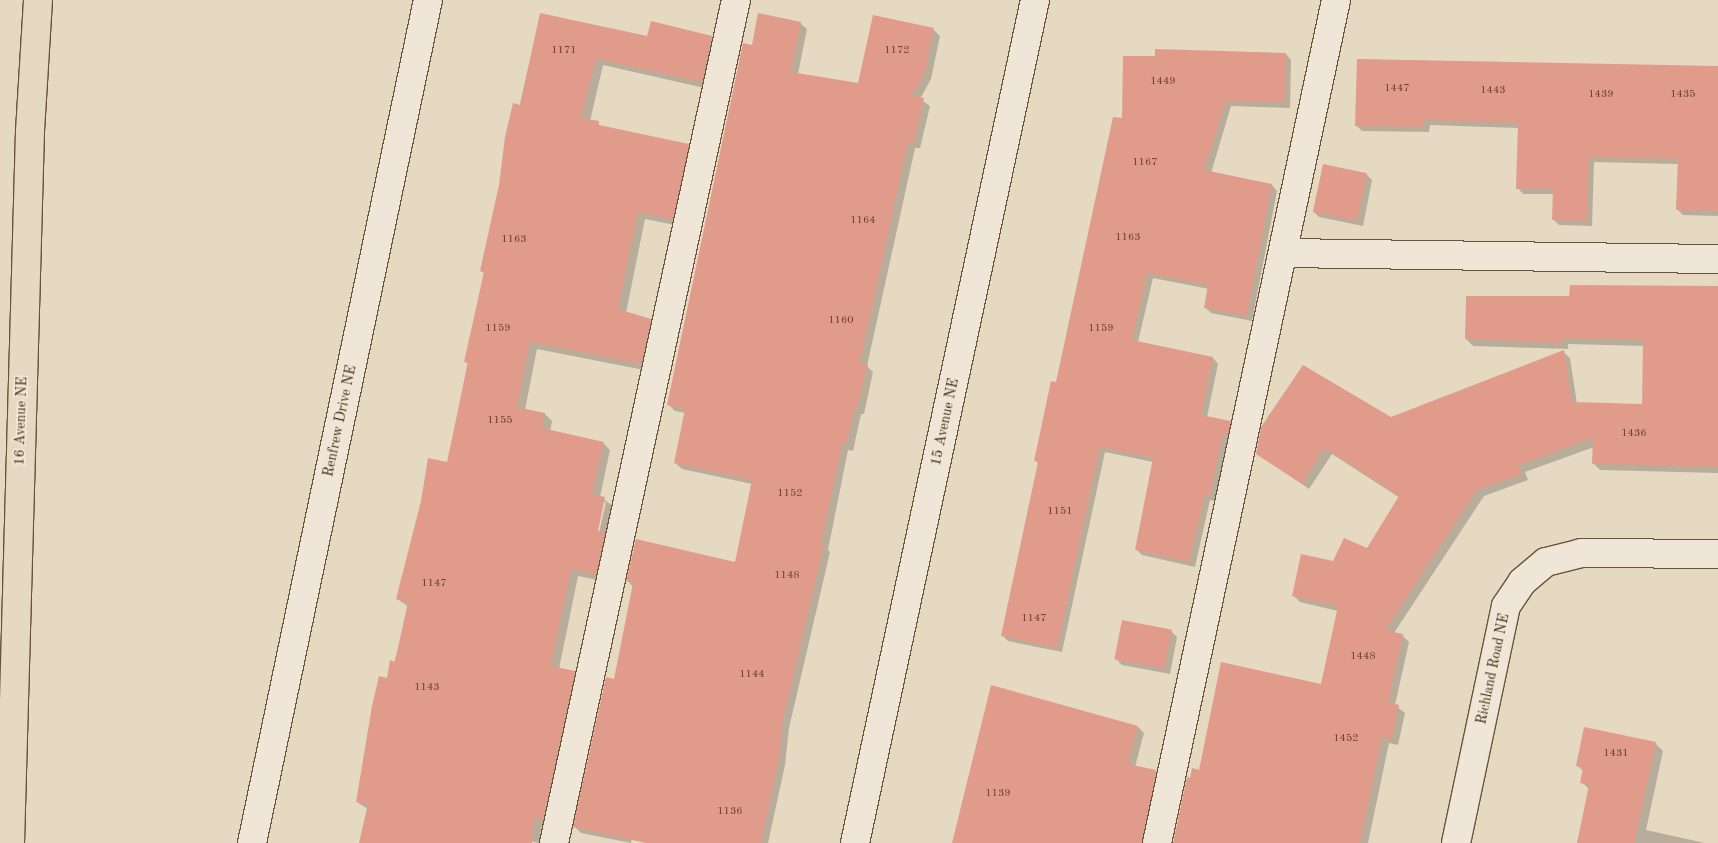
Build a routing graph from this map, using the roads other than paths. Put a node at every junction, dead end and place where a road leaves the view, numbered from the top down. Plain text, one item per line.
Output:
1 (38, 0) edge
2 (428, 0) edge
3 (736, 0) edge
4 (1035, 0) edge
5 (1336, 0) edge
6 (1283, 253) junction
7 (1718, 259) edge
8 (1718, 554) edge
9 (10, 843) edge
10 (252, 843) edge
11 (554, 843) edge
12 (855, 843) edge
13 (1156, 843) edge
14 (1456, 843) edge

1 - 9 highway, 16 Avenue NE
2 - 10 street, Renfrew Drive NE
3 - 11 street
4 - 12 street, 15 Avenue NE
5 - 6 street
6 - 7 street
6 - 13 street
8 - 14 street, Richland Road NE

